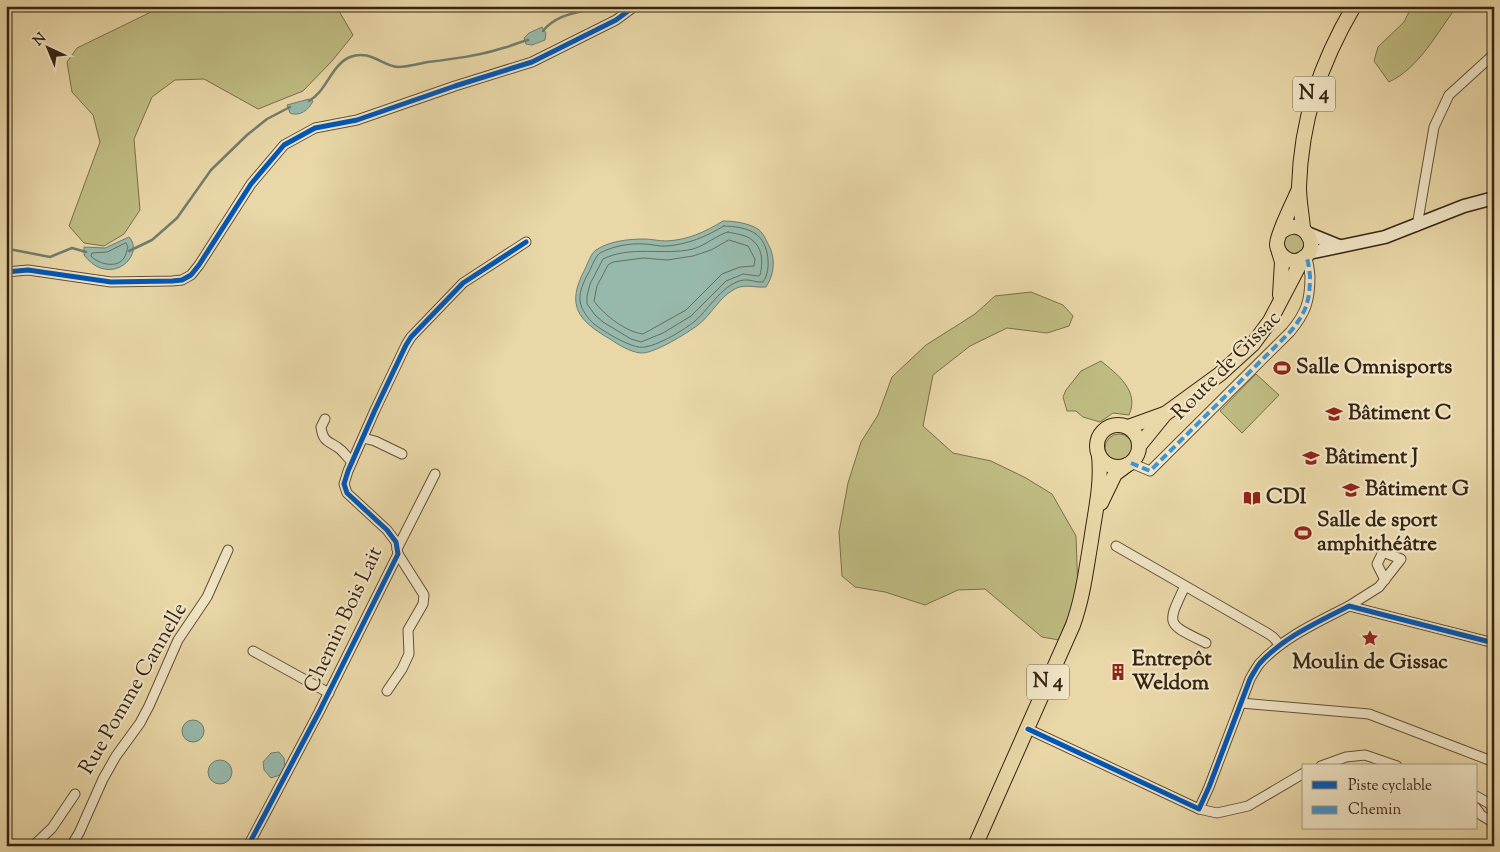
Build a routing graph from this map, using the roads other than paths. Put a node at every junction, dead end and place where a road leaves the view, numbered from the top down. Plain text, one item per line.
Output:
1 (635, 6) edge
2 (1354, 6) edge
3 (1494, 54) edge
4 (1299, 189) junction
5 (1494, 198) edge
6 (1417, 226) junction
7 (1305, 231) junction
8 (1281, 232) junction
9 (526, 242) dead end
10 (1339, 246) junction
11 (1279, 252) junction
12 (1306, 256) junction
13 (6, 272) edge
14 (1279, 302) junction
15 (1165, 414) junction
16 (325, 419) dead end
17 (1128, 428) junction
18 (363, 438) junction
19 (1139, 446) junction
20 (402, 454) dead end
21 (1099, 456) junction
22 (352, 462) junction
23 (1129, 464) junction
24 (435, 474) dead end
25 (1097, 510) junction
26 (1116, 546) dead end
27 (228, 550) dead end
28 (398, 551) junction
29 (1385, 580) dead end
30 (1185, 586) junction
31 (1349, 606) junction
32 (1206, 643) dead end
33 (1494, 643) edge
34 (1280, 645) junction
35 (253, 651) dead end
36 (387, 691) dead end
37 (329, 693) junction
38 (1241, 703) junction
39 (1028, 729) junction
40 (1494, 762) edge
41 (1327, 764) edge
42 (1391, 764) edge
43 (1302, 774) edge
44 (75, 794) dead end
45 (1478, 797) edge
46 (1199, 809) junction
47 (1478, 811) edge
48 (1494, 811) edge
49 (1494, 823) edge
50 (33, 846) edge
51 (71, 846) edge
52 (248, 846) edge
53 (975, 846) edge

1 - 13 street
2 - 4 main road, N 4
3 - 6 street
4 - 7 main road, N 4
4 - 8 main road, N 4
5 - 6 street
6 - 10 street
7 - 8 main road
7 - 10 street
7 - 12 main road, N 4
8 - 11 main road, N 4
9 - 18 street, Chemin Bois Lait
10 - 12 street
11 - 12 main road
11 - 14 main road, Route de Gissac / N 4
12 - 14 main road, Route de Gissac / N 4
12 - 23 street, Route de Gissac
14 - 15 main road, Route de Gissac / N 4
15 - 17 main road, Route de Gissac / N 4
15 - 19 main road, Route de Gissac / N 4
16 - 22 street
17 - 19 main road
17 - 21 main road, N 4
18 - 20 street
18 - 22 street, Chemin Bois Lait
19 - 23 main road, N 4
21 - 23 main road
21 - 25 main road, N 4
22 - 28 street, Chemin Bois Lait
23 - 25 main road, N 4
24 - 28 street
25 - 39 main road, N 4
26 - 30 street
27 - 51 street, Rue Pomme Cannelle
28 - 36 street
28 - 37 street, Chemin Bois Lait
29 - 31 street
30 - 32 street
30 - 34 street
31 - 33 street
31 - 34 street
34 - 38 street
35 - 37 street
37 - 52 street, Chemin Bois Lait
38 - 40 street
38 - 46 street
39 - 46 street
39 - 53 main road, N 4
41 - 42 street
43 - 46 street
44 - 50 street
45 - 48 street
47 - 49 street

